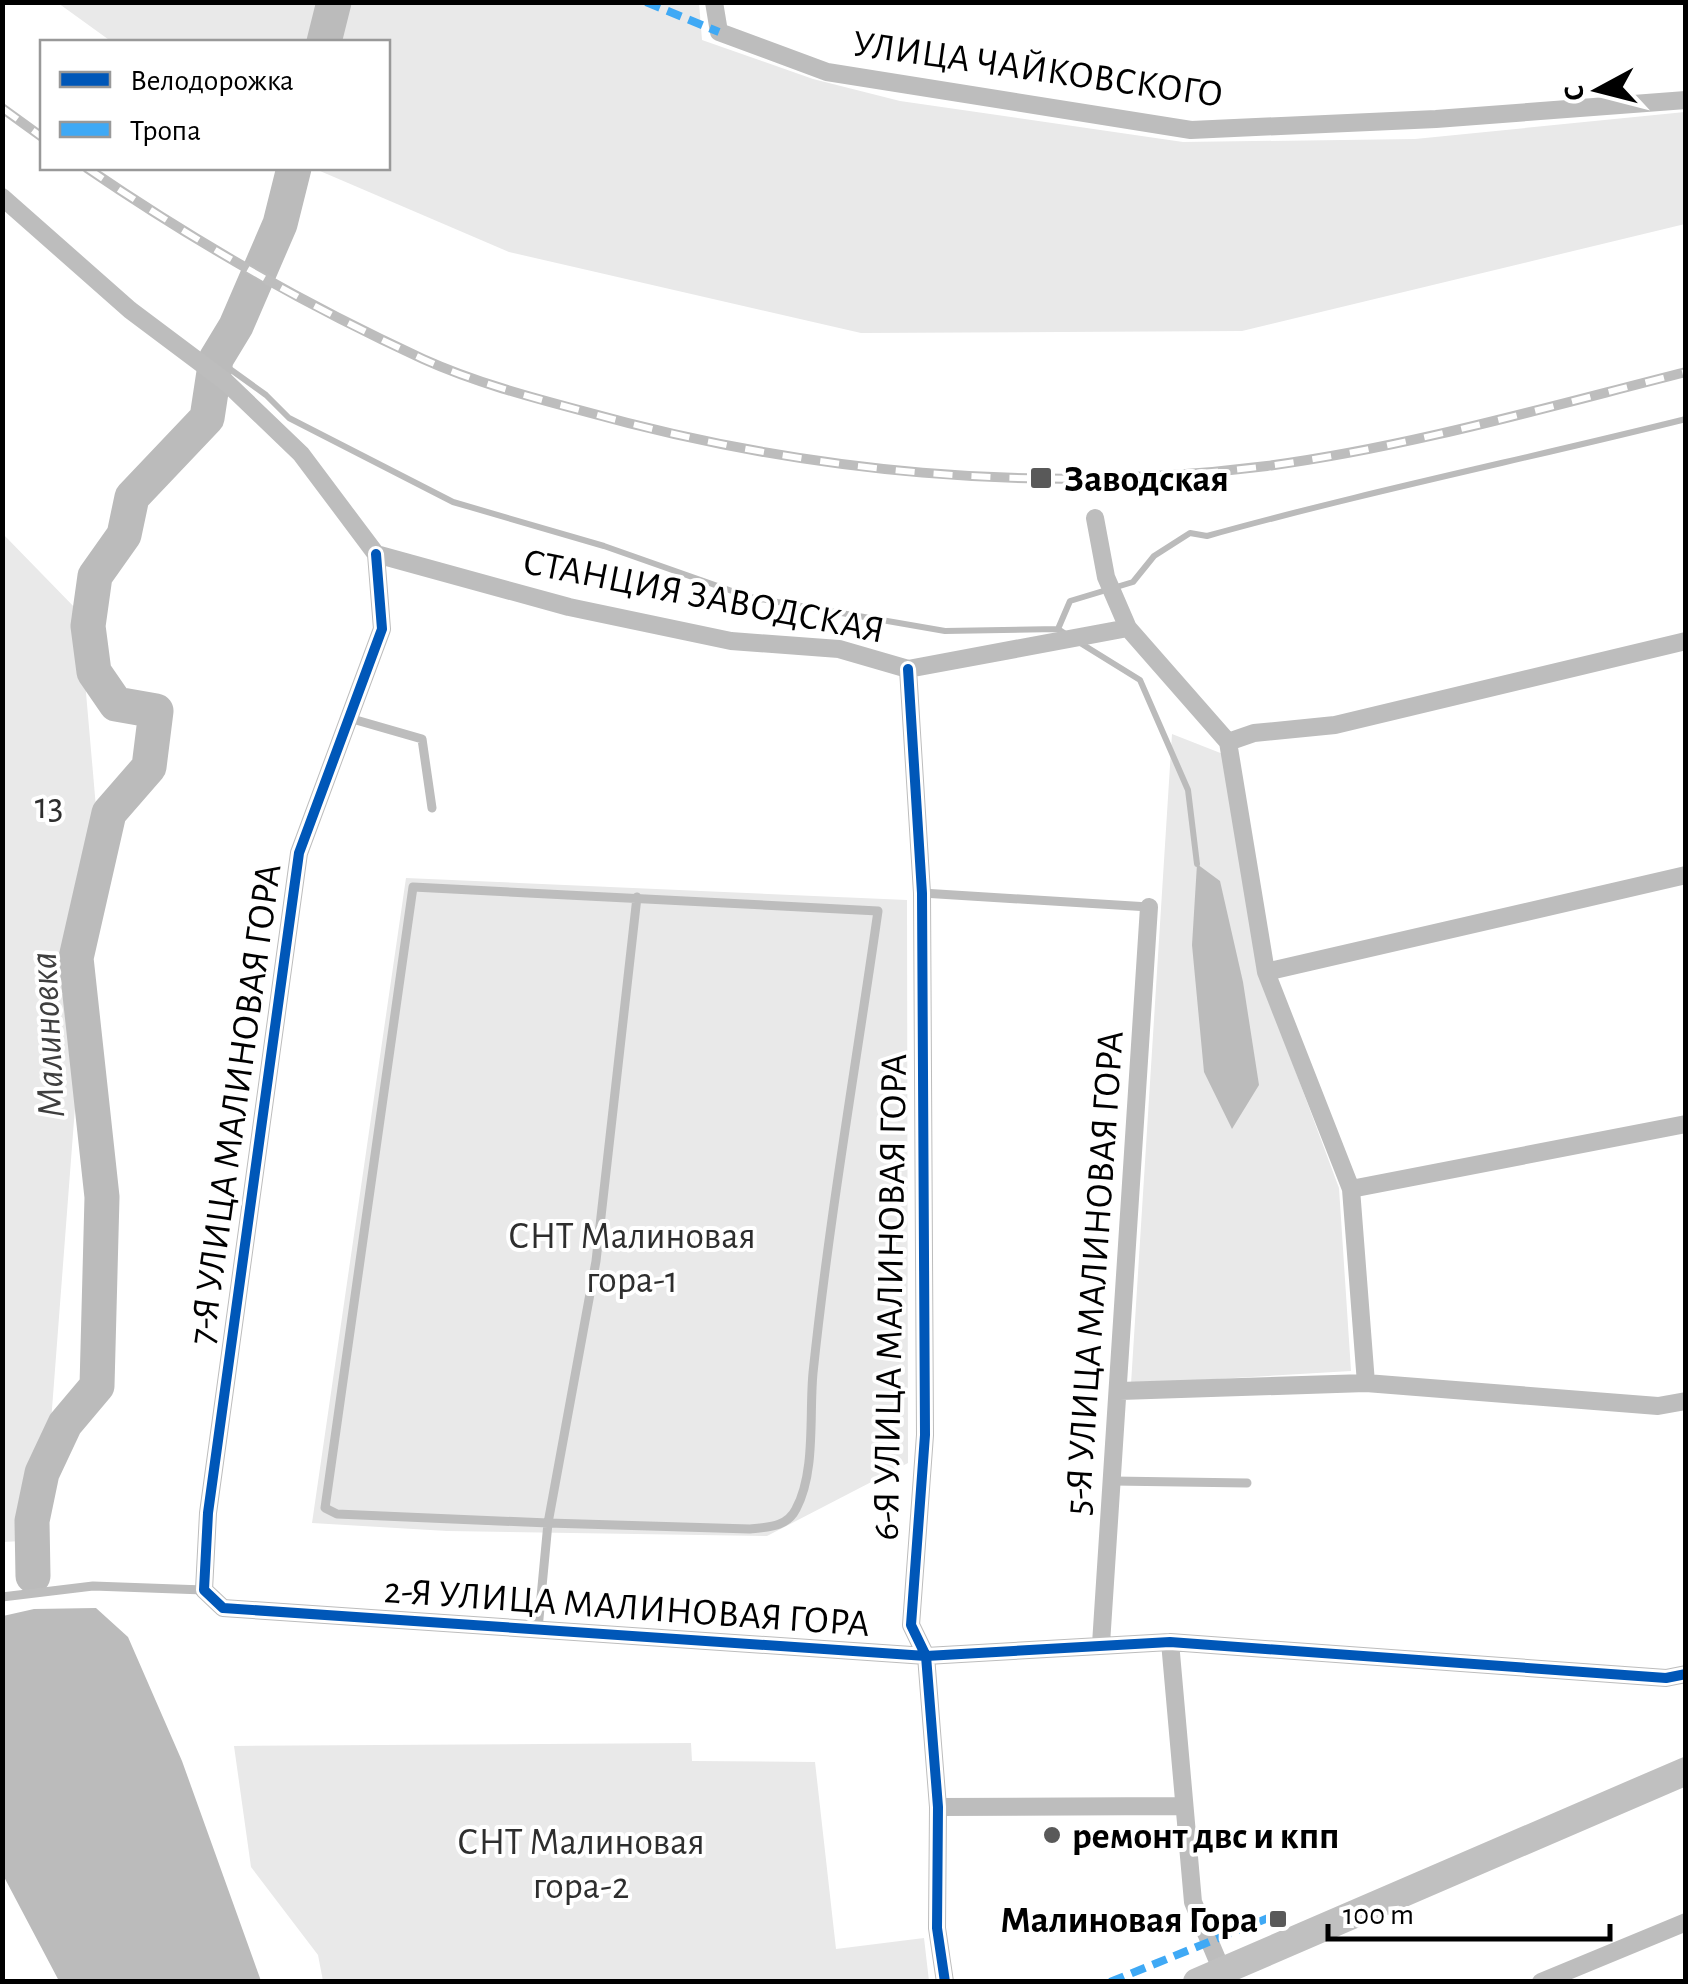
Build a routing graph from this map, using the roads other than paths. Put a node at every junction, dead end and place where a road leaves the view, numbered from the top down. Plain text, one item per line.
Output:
1 (714, 2) edge
2 (1686, 100) edge
3 (2, 197) edge
4 (1095, 518) dead end
5 (376, 554) junction
6 (1128, 628) junction
7 (1686, 641) edge
8 (908, 670) junction
9 (349, 718) junction
10 (1228, 742) junction
11 (432, 808) dead end
12 (1686, 875) edge
13 (922, 892) junction
14 (636, 897) junction
15 (1148, 907) joint
16 (1266, 972) junction
17 (1686, 1124) edge
18 (1351, 1189) junction
19 (1366, 1383) junction
20 (1120, 1391) junction
21 (1686, 1401) edge
22 (1113, 1481) junction
23 (1247, 1483) dead end
24 (548, 1523) junction
25 (204, 1590) junction
26 (2, 1597) edge
27 (538, 1630) junction
28 (1170, 1642) junction
29 (1101, 1644) junction
30 (926, 1656) junction
31 (1686, 1674) edge
32 (1686, 1772) edge
33 (938, 1806) junction
34 (1182, 1806) junction
35 (1686, 1922) edge
36 (1210, 1976) edge
37 (945, 1982) edge
38 (1541, 1982) edge

1 - 2 street, УЛИЦА ЧАЙКОВСКОГО
3 - 5 street
4 - 6 street
5 - 8 street, СТАНЦИЯ ЗАВОДСКАЯ
5 - 9 street, 7-Я УЛИЦА МАЛИНОВАЯ ГОРА
6 - 8 street, СТАНЦИЯ ЗАВОДСКАЯ
6 - 10 street
7 - 10 street
8 - 13 street, 6-Я УЛИЦА МАЛИНОВАЯ ГОРА
9 - 11 lane
9 - 25 street, 7-Я УЛИЦА МАЛИНОВАЯ ГОРА
10 - 16 street
12 - 16 street
13 - 15 lane
13 - 30 street, 6-Я УЛИЦА МАЛИНОВАЯ ГОРА
14 - 24 lane
14 - 24 lane
14 - 24 lane
15 - 20 street, 5-Я УЛИЦА МАЛИНОВАЯ ГОРА
16 - 18 street
17 - 18 street
18 - 19 street
19 - 20 street
19 - 21 street
20 - 22 street, 5-Я УЛИЦА МАЛИНОВАЯ ГОРА
22 - 23 lane
22 - 29 street, 5-Я УЛИЦА МАЛИНОВАЯ ГОРА
24 - 27 lane
25 - 26 lane
25 - 27 street, 2-Я УЛИЦА МАЛИНОВАЯ ГОРА
27 - 30 street, 2-Я УЛИЦА МАЛИНОВАЯ ГОРА
28 - 29 street, 2-Я УЛИЦА МАЛИНОВАЯ ГОРА
28 - 31 street, 2-Я УЛИЦА МАЛИНОВАЯ ГОРА
28 - 34 street
29 - 30 street, 2-Я УЛИЦА МАЛИНОВАЯ ГОРА
30 - 33 street, 6-Я УЛИЦА МАЛИНОВАЯ ГОРА
32 - 36 main road
33 - 34 street
33 - 37 street, 6-Я УЛИЦА МАЛИНОВАЯ ГОРА
34 - 36 street
35 - 38 street

